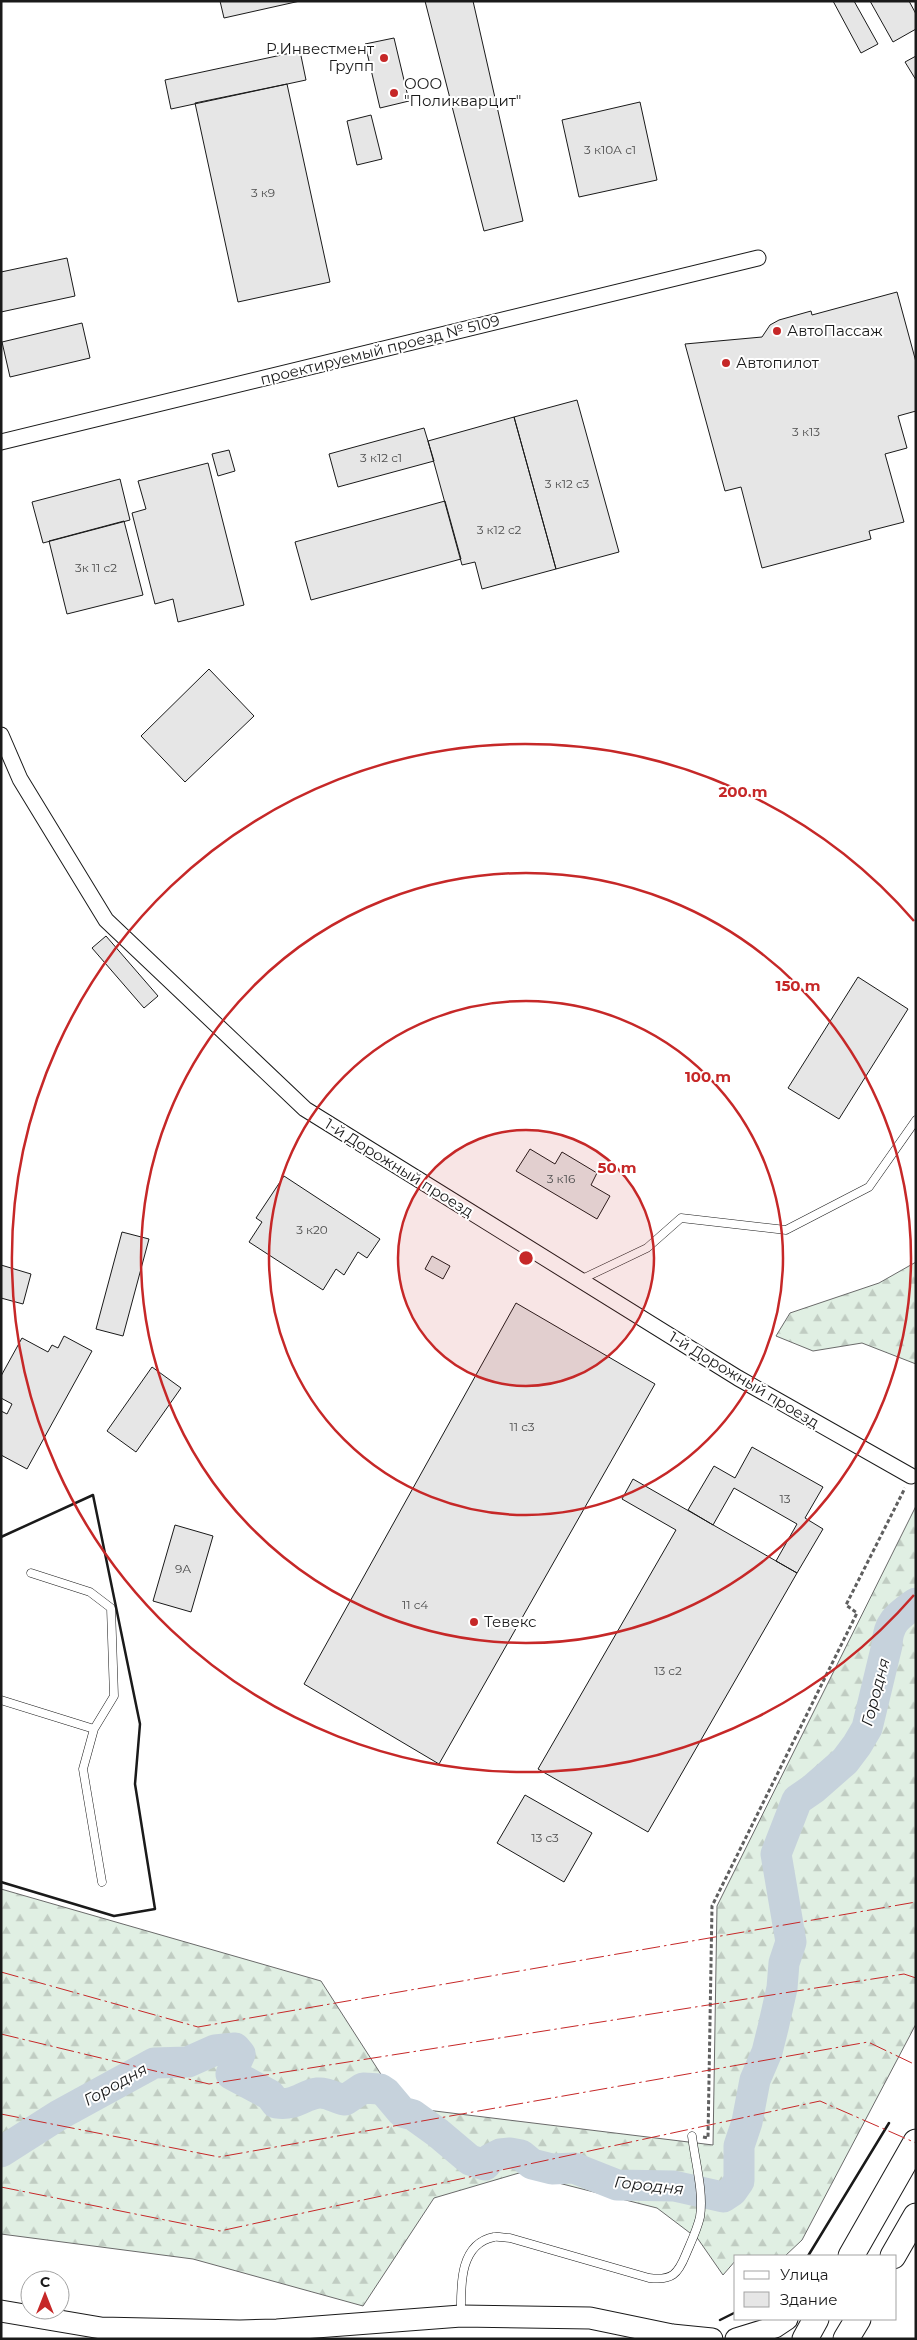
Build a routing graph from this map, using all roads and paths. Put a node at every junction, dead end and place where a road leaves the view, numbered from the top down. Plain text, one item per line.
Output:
1 (758, 258) dead end
2 (1, 442) edge
3 (1, 736) edge
4 (916, 1120) edge
5 (580, 1280) junction
6 (910, 1476) joint
7 (31, 1573) dead end
8 (1, 1700) edge
9 (94, 1729) junction
10 (102, 1882) dead end
11 (692, 2136) joint
12 (916, 2142) edge
13 (916, 2216) edge
14 (864, 2232) junction
15 (846, 2255) edge
16 (852, 2255) edge
17 (894, 2255) edge
18 (1, 2311) edge
19 (461, 2316) junction
20 (786, 2320) edge
21 (815, 2320) edge
22 (857, 2320) edge
23 (712, 2339) edge
24 (736, 2339) edge
25 (805, 2339) edge
26 (846, 2339) edge

1 - 2 street, проектируемый проезд № 5109
3 - 5 street, 1-й Дорожный проезд
4 - 5 lane
5 - 6 street, 1-й Дорожный проезд
6 - 11 path
7 - 9 lane
8 - 9 lane
9 - 10 lane
11 - 19 lane
12 - 14 main road
13 - 17 main road
14 - 15 main road
14 - 16 main road
18 - 19 main road
19 - 23 main road
20 - 24 main road
21 - 25 main road
22 - 26 main road

